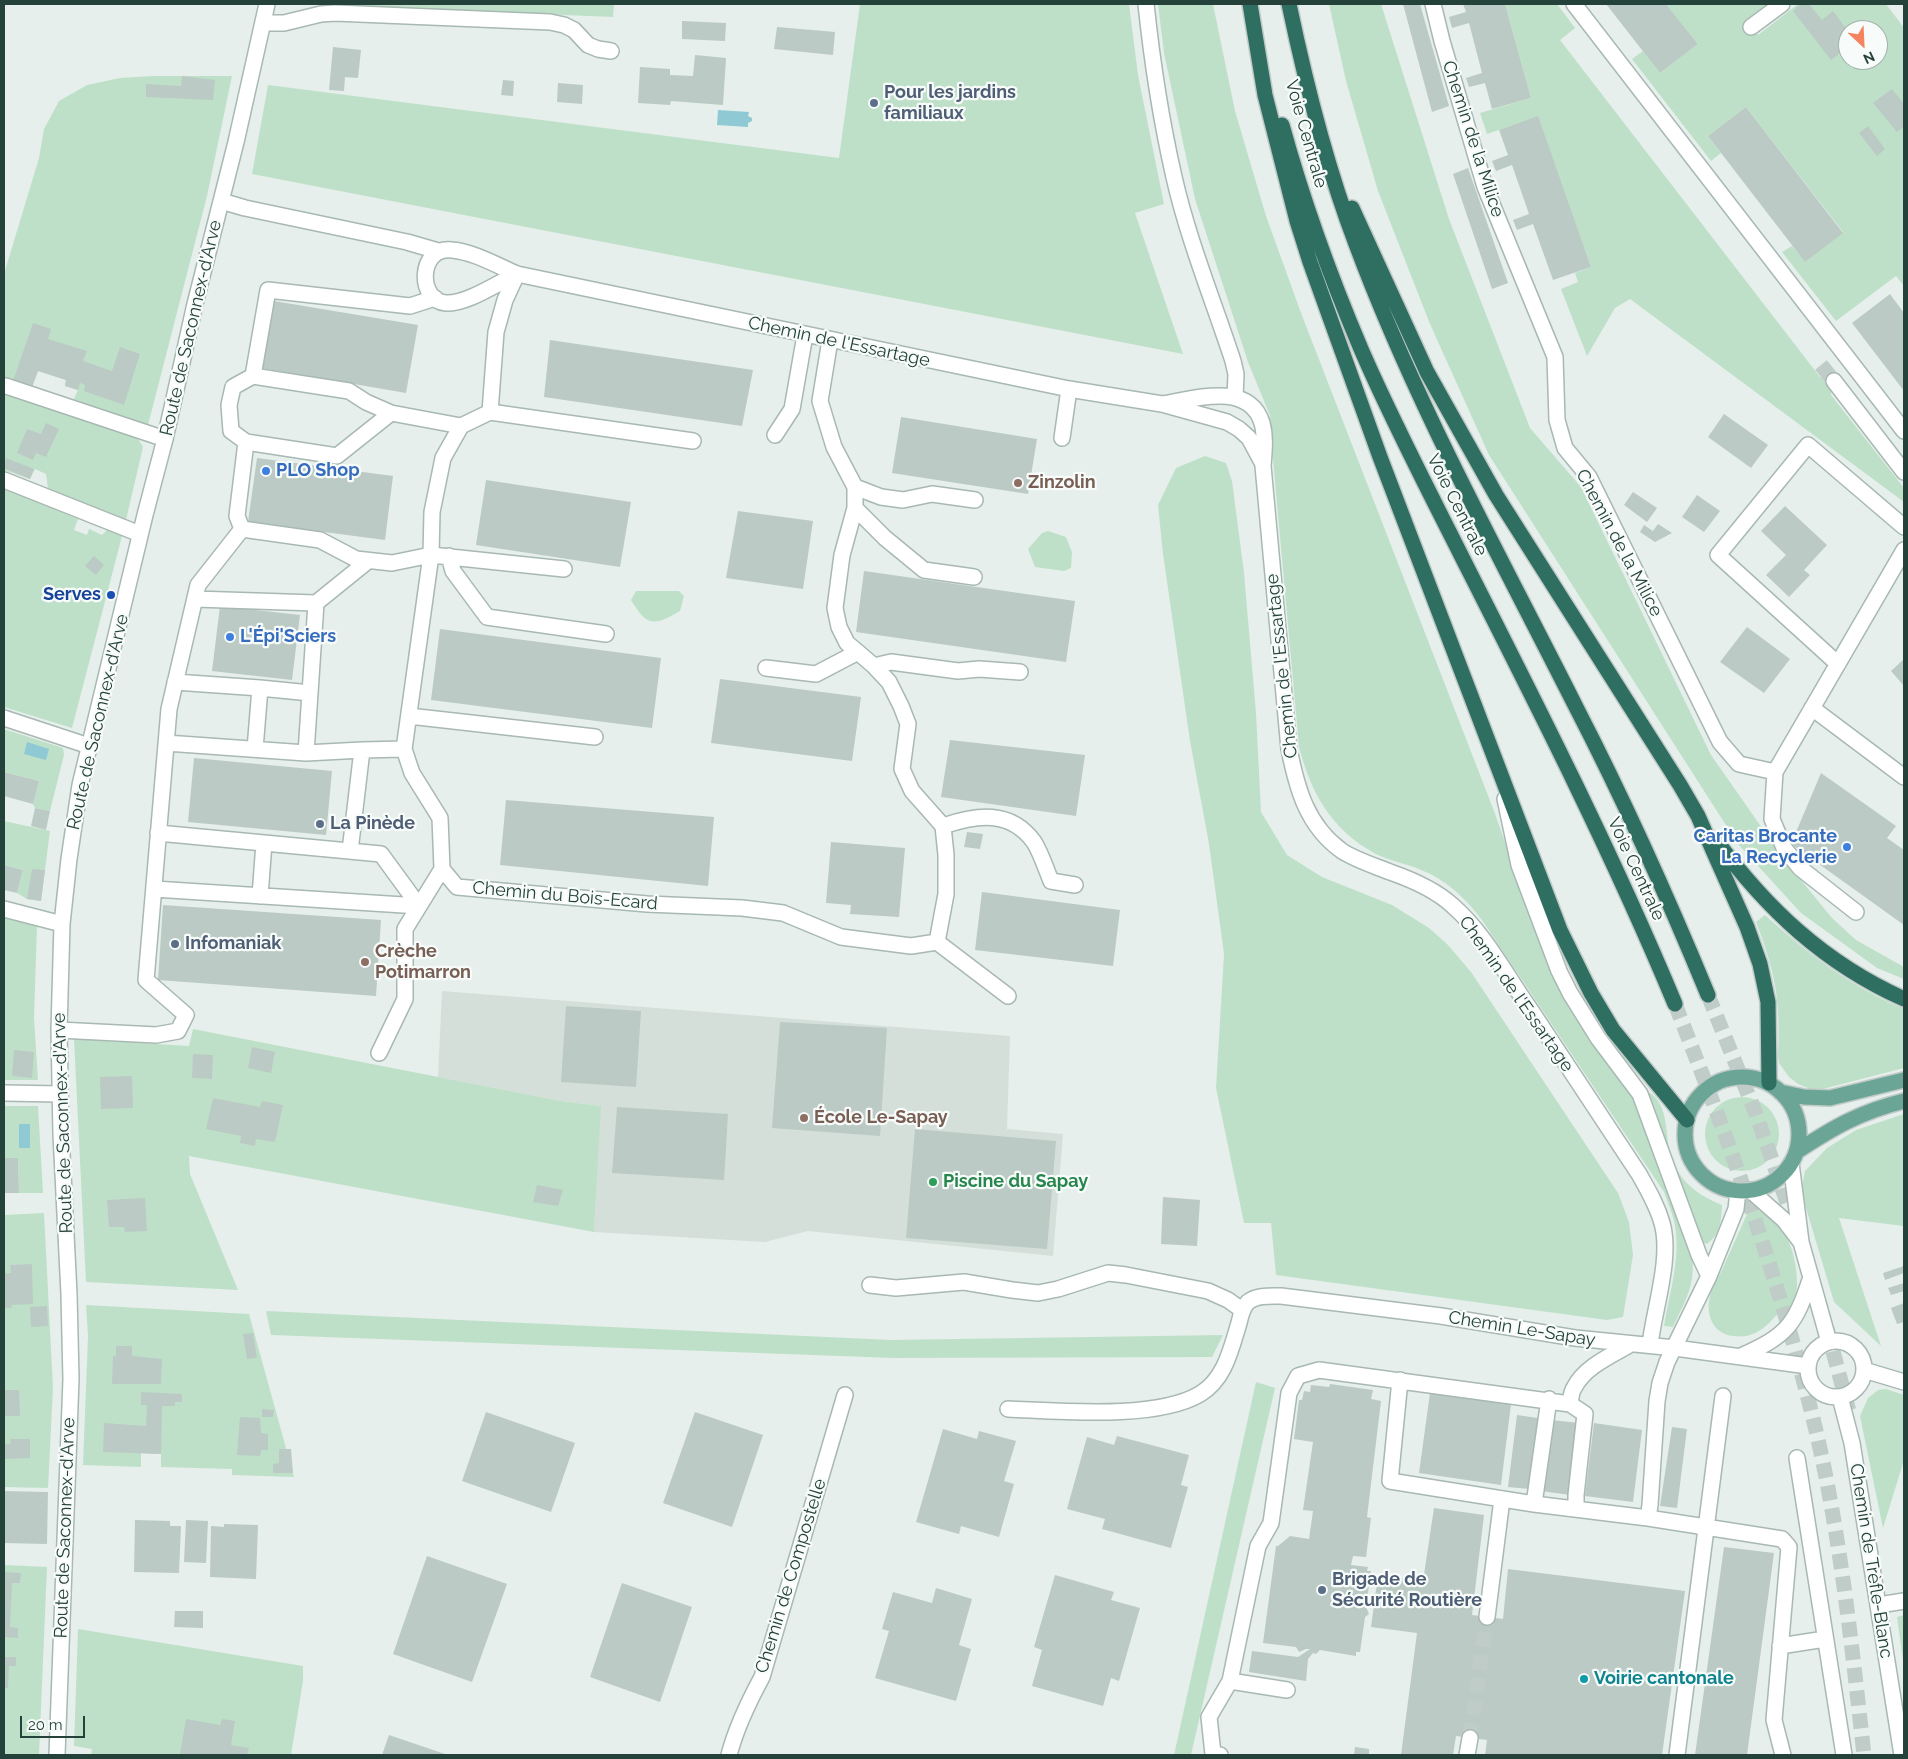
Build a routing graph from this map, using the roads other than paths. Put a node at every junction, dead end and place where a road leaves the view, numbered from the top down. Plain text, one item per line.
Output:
1 (267, 4) edge
2 (1146, 4) edge
3 (1250, 4) edge
4 (1255, 4) edge
5 (1289, 4) edge
6 (1433, 4) edge
7 (1574, 4) edge
8 (1782, 4) edge
9 (263, 23) junction
10 (1751, 27) dead end
11 (611, 51) dead end
12 (1318, 128) junction
13 (222, 201) junction
14 (438, 252) junction
15 (517, 274) junction
16 (435, 298) junction
17 (805, 335) junction
18 (830, 340) junction
19 (253, 376) junction
20 (1834, 381) tunnel mouth
21 (6, 386) dead end
22 (1069, 388) junction
23 (1235, 397) junction
24 (1162, 404) junction
25 (490, 412) junction
26 (391, 413) junction
27 (461, 426) junction
28 (1904, 431) edge
29 (775, 435) dead end
30 (1062, 438) dead end
31 (164, 439) junction
32 (693, 441) dead end
33 (246, 442) junction
34 (1263, 466) junction
35 (1904, 472) edge
36 (4, 480) edge
37 (855, 487) junction
38 (975, 500) dead end
39 (855, 508) junction
40 (1904, 527) edge
41 (242, 528) junction
42 (140, 534) junction
43 (1904, 550) edge
44 (431, 555) junction
45 (449, 556) junction
46 (368, 561) junction
47 (564, 569) dead end
48 (974, 577) dead end
49 (195, 599) junction
50 (316, 603) junction
51 (606, 634) dead end
52 (858, 652) junction
53 (1838, 664) junction
54 (874, 666) junction
55 (766, 668) dead end
56 (1020, 672) dead end
57 (175, 682) junction
58 (260, 688) junction
59 (310, 693) junction
60 (1812, 708) junction
61 (409, 716) junction
62 (4, 718) edge
63 (596, 737) dead end
64 (166, 743) junction
65 (89, 746) junction
66 (256, 749) junction
67 (404, 749) junction
68 (362, 750) junction
69 (306, 753) junction
70 (1499, 770) junction
71 (1776, 772) junction
72 (1904, 777) edge
73 (1698, 816) junction
74 (943, 826) junction
75 (158, 833) junction
76 (264, 843) junction
77 (350, 851) junction
78 (442, 869) junction
79 (1075, 885) dead end
80 (154, 889) junction
81 (260, 896) junction
82 (420, 906) junction
83 (4, 909) edge
84 (1856, 912) dead end
85 (62, 924) junction
86 (937, 942) junction
87 (1708, 995) tunnel mouth
88 (1008, 996) dead end
89 (1904, 999) edge
90 (1675, 1004) tunnel mouth
91 (59, 1030) junction
92 (379, 1053) dead end
93 (1904, 1080) edge
94 (1774, 1088) junction
95 (4, 1093) edge
96 (60, 1094) junction
97 (1904, 1101) edge
98 (1687, 1120) junction
99 (1793, 1157) junction
100 (1744, 1191) junction
101 (1801, 1242) junction
102 (1709, 1276) junction
103 (1810, 1277) junction
104 (870, 1285) dead end
105 (1242, 1310) junction
106 (1829, 1342) junction
107 (1631, 1344) junction
108 (1650, 1345) junction
109 (1675, 1348) junction
110 (1741, 1356) junction
111 (1808, 1366) junction
112 (1864, 1370) junction
113 (1400, 1380) junction
114 (1904, 1382) edge
115 (845, 1395) dead end
116 (1723, 1396) dead end
117 (1840, 1397) junction
118 (1549, 1399) junction
119 (1570, 1404) junction
120 (1008, 1409) dead end
121 (1796, 1458) dead end
122 (1502, 1499) junction
123 (1534, 1504) junction
124 (1576, 1508) junction
125 (1648, 1518) junction
126 (1705, 1527) junction
127 (1904, 1601) edge
128 (1879, 1605) junction
129 (1487, 1617) tunnel mouth
130 (1825, 1639) junction
131 (1780, 1646) junction
132 (1230, 1681) junction
133 (1286, 1690) dead end
134 (1470, 1738) tunnel mouth
135 (57, 1755) edge
136 (730, 1755) edge
137 (1220, 1755) edge
138 (1468, 1755) edge
139 (1678, 1755) edge
140 (1783, 1755) edge
141 (1844, 1755) edge
142 (1902, 1755) edge

1 - 9 street, Route de Saconnex-d'Arve
2 - 23 street
3 - 70 highway
4 - 90 highway, Voie Centrale
5 - 12 highway, Voie Centrale
6 - 71 street, Chemin de la Milice
7 - 28 street
8 - 10 street
9 - 11 street
9 - 13 street, Route de Saconnex-d'Arve
12 - 73 highway
12 - 87 highway, Voie Centrale
13 - 14 street, Chemin de l'Essartage
13 - 31 street, Route de Saconnex-d'Arve
14 - 15 street, Chemin de l'Essartage
14 - 16 street
15 - 16 street
15 - 17 street, Chemin de l'Essartage
15 - 25 street
16 - 19 street
17 - 18 street, Chemin de l'Essartage
17 - 29 street
18 - 22 street, Chemin de l'Essartage
18 - 37 street
19 - 26 street
19 - 33 street
20 - 35 street
21 - 31 street
22 - 24 street, Chemin de l'Essartage
22 - 30 street
23 - 24 street, Chemin de l'Essartage
23 - 34 street, Chemin de l'Essartage
24 - 34 street, Chemin de l'Essartage
25 - 27 street
25 - 32 street
26 - 27 street
26 - 33 street
27 - 44 street
31 - 42 street, Route de Saconnex-d'Arve
33 - 41 street
34 - 108 street, Chemin de l'Essartage
36 - 42 street
37 - 38 street
37 - 39 street
39 - 48 street
39 - 52 street
40 - 53 street
41 - 46 street
41 - 49 street
42 - 65 street, Route de Saconnex-d'Arve
43 - 53 street
44 - 45 street
44 - 46 street
44 - 61 street
45 - 47 street
45 - 51 street
46 - 50 street
49 - 50 street
49 - 57 street
50 - 59 street
52 - 54 street
52 - 55 street
53 - 60 street
54 - 56 street
54 - 74 street
57 - 58 street
57 - 64 street
58 - 59 street
58 - 66 street
59 - 69 street
60 - 71 street
60 - 72 street
61 - 63 street
61 - 67 street
62 - 65 street
64 - 66 street
64 - 75 street
65 - 85 street, Route de Saconnex-d'Arve
66 - 69 street
67 - 68 street
67 - 78 street
68 - 69 street
68 - 77 street
70 - 98 highway
70 - 102 street
71 - 84 street
73 - 89 highway
73 - 94 highway
74 - 79 street
74 - 86 street
75 - 76 street
75 - 80 street
76 - 77 street
76 - 81 street
77 - 82 street
78 - 82 street
78 - 86 street, Chemin du Bois-Ecard
80 - 81 street
80 - 91 street
81 - 82 street
82 - 92 street
83 - 85 street
85 - 91 street, Route de Saconnex-d'Arve
86 - 88 street
91 - 96 street, Route de Saconnex-d'Arve
93 - 94 main road
94 - 98 main road
94 - 99 main road
95 - 96 street
96 - 135 street, Route de Saconnex-d'Arve
97 - 99 main road
98 - 100 main road
99 - 100 main road
99 - 101 street
100 - 101 street
100 - 102 street
101 - 103 street
102 - 109 street
103 - 106 street
103 - 110 street
104 - 105 street
105 - 107 street, Chemin Le-Sapay
105 - 120 street
106 - 111 street
106 - 112 street
107 - 108 street, Chemin Le-Sapay
107 - 119 street
108 - 109 street, Chemin Le-Sapay
109 - 110 street, Chemin Le-Sapay
109 - 125 street
110 - 111 street, Chemin Le-Sapay
111 - 117 street
112 - 114 street
112 - 117 street
113 - 118 street
113 - 122 street
113 - 132 street
115 - 136 street, Chemin de Compostelle
116 - 126 street
117 - 128 street, Chemin de Trèfle-Blanc
118 - 119 street
118 - 123 street
119 - 124 street
121 - 130 street
122 - 123 street
122 - 129 street
123 - 124 street
124 - 125 street
125 - 126 street
126 - 131 street
126 - 139 street
127 - 128 street
128 - 142 street, Chemin de Trèfle-Blanc
130 - 131 street
130 - 141 street
131 - 140 street
132 - 133 street
132 - 137 street
134 - 138 street

